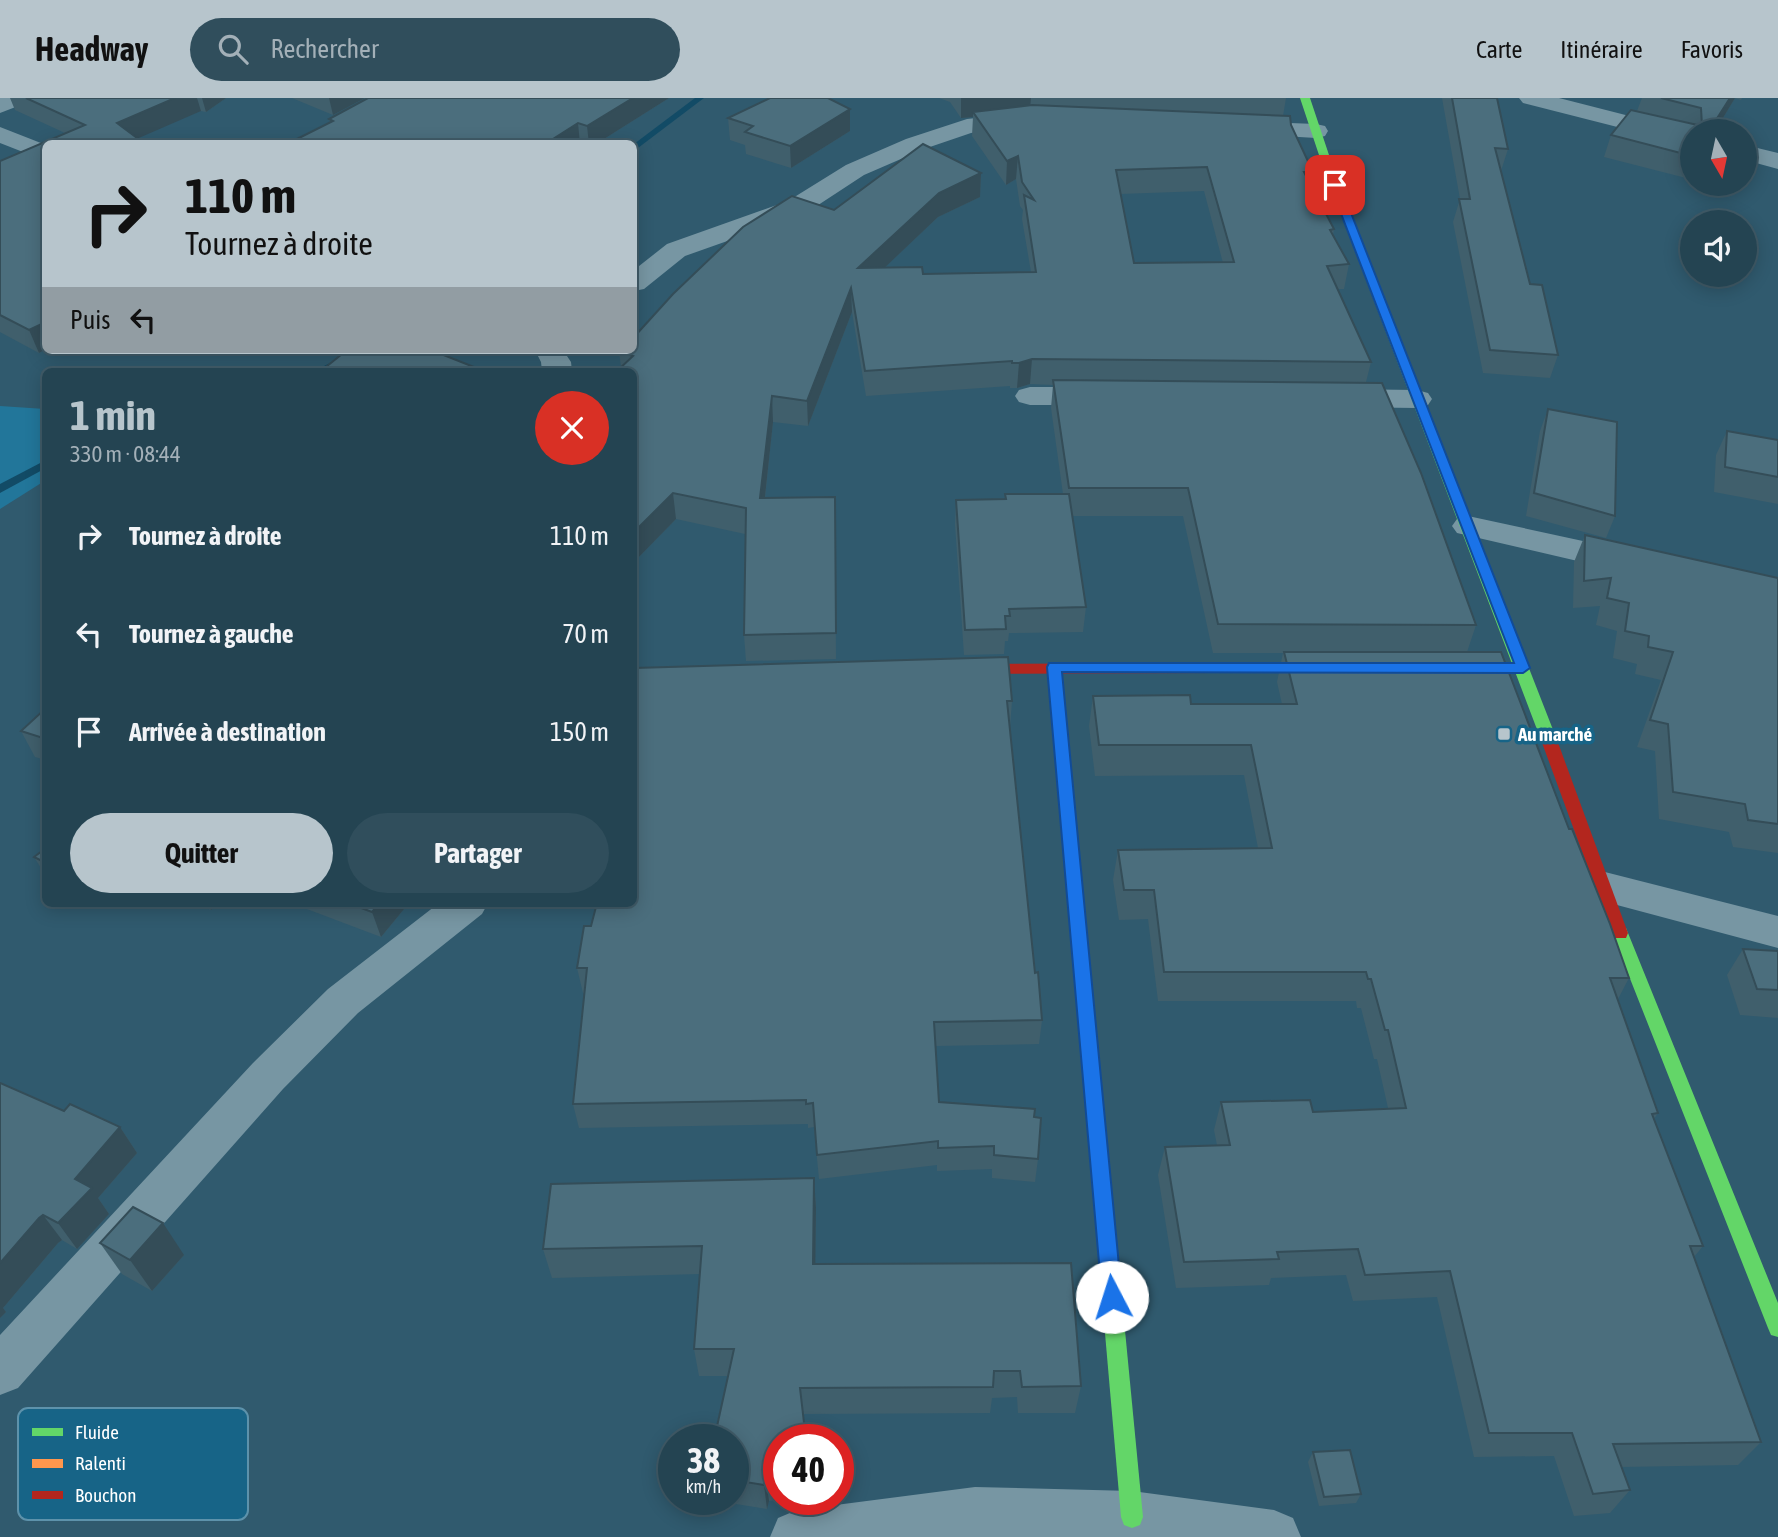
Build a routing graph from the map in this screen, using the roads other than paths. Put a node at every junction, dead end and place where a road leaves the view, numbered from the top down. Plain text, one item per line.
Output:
1 (18, 98) edge
2 (1305, 98) edge
3 (1531, 98) edge
4 (0, 106) edge
5 (1044, 120) edge
6 (1220, 127) edge
7 (1316, 131) junction
8 (0, 134) edge
9 (1680, 136) edge
10 (42, 152) edge
11 (1757, 155) edge
12 (1778, 161) edge
13 (637, 282) edge
14 (1030, 396) dead end
15 (1127, 396) edge
16 (1307, 398) edge
17 (1418, 399) junction
18 (1468, 526) junction
19 (1657, 568) edge
20 (1054, 667) junction
21 (1344, 667) edge
22 (938, 669) edge
23 (1601, 886) junction
24 (463, 907) edge
25 (1778, 932) edge
26 (1778, 1328) edge
27 (0, 1371) edge
28 (1132, 1517) junction
29 (797, 1537) edge
30 (1274, 1537) edge

1 - 4 street
2 - 7 street
3 - 9 street
5 - 13 street
6 - 7 street
7 - 17 street
8 - 10 street
11 - 12 street
14 - 15 street
16 - 17 street
17 - 18 street
18 - 19 street
18 - 23 street
20 - 21 street
20 - 22 street
20 - 28 street
23 - 25 street
23 - 26 street
24 - 27 street
28 - 29 street
28 - 30 street

